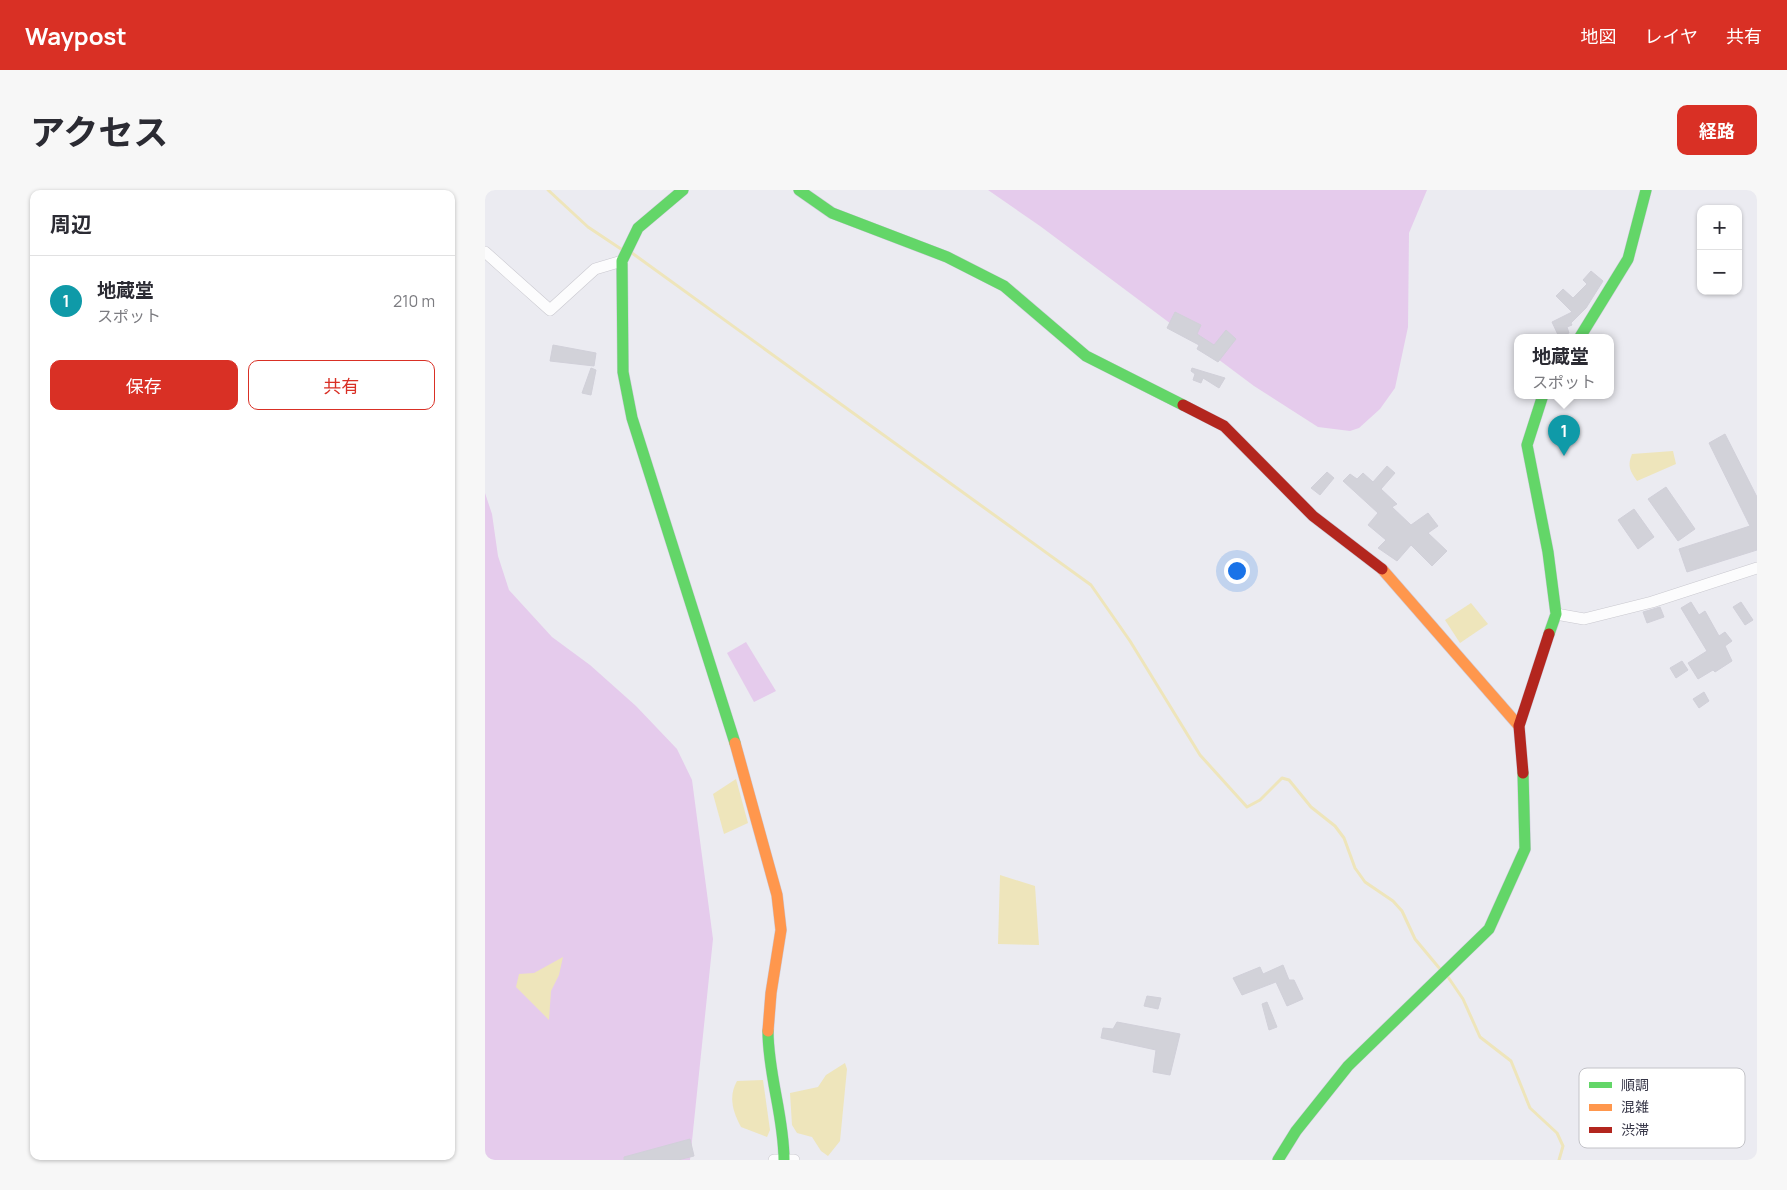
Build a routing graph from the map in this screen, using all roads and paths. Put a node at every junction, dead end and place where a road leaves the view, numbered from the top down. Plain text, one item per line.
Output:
1 (683, 190) edge
2 (799, 190) edge
3 (1646, 190) edge
4 (485, 252) edge
5 (622, 259) junction
6 (1582, 334) edge
7 (1542, 399) edge
8 (1757, 568) edge
9 (1556, 614) junction
10 (1519, 726) junction
11 (784, 1160) edge
12 (1279, 1160) edge

1 - 5 street
2 - 10 street
3 - 6 street
4 - 5 street
5 - 11 street
7 - 9 street
8 - 9 street
9 - 10 street
10 - 12 street

